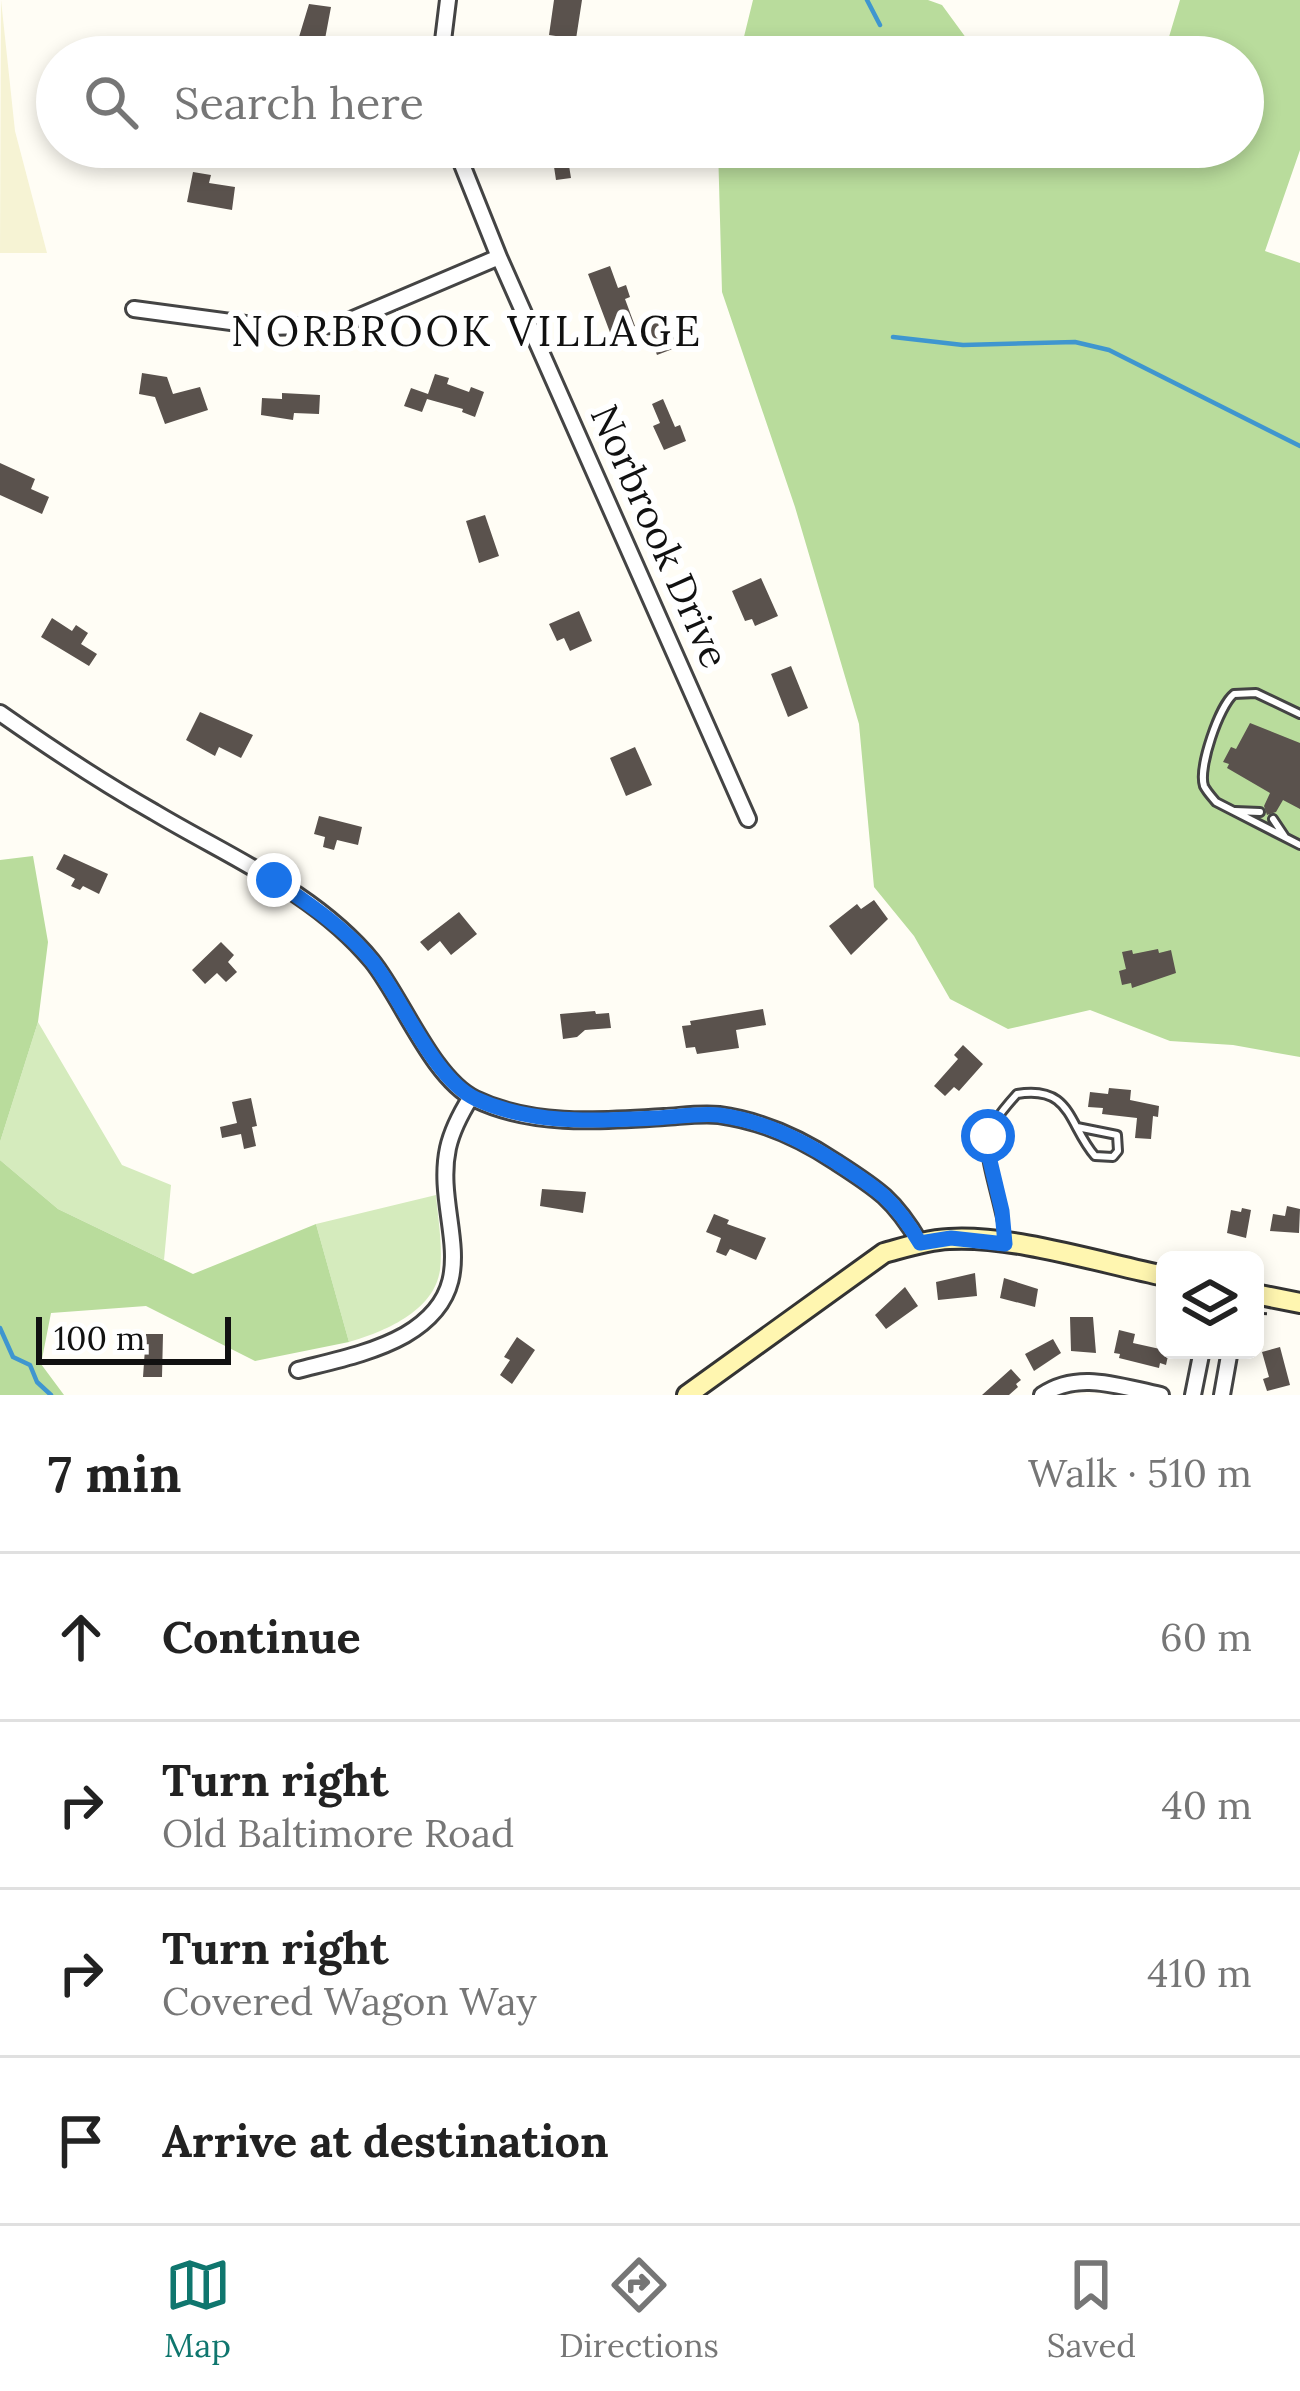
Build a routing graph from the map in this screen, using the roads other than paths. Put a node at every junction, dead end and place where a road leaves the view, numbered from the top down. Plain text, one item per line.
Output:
1 (448, 0) edge
2 (444, 36) edge
3 (463, 168) edge
4 (499, 257) junction
5 (134, 309) dead end
6 (0, 713) edge
7 (1300, 714) edge
8 (1235, 811) junction
9 (1261, 812) dead end
10 (748, 819) dead end
11 (1273, 819) dead end
12 (1285, 837) junction
13 (1300, 845) edge
14 (471, 1097) junction
15 (1077, 1127) junction
16 (920, 1243) junction
17 (1005, 1244) junction
18 (1156, 1274) edge
19 (1264, 1298) edge
20 (1292, 1310) edge
21 (1200, 1359) edge
22 (1228, 1359) edge
23 (298, 1370) dead end
24 (687, 1395) edge
25 (1042, 1395) edge
26 (1161, 1395) edge
27 (1193, 1395) edge
28 (1222, 1395) edge

1 - 2 street
3 - 4 street, Norbrook Drive
4 - 5 street
4 - 10 street, Norbrook Drive
6 - 14 street
7 - 8 lane
8 - 9 lane
8 - 12 lane
11 - 12 lane
12 - 13 lane
14 - 16 street
14 - 23 street
15 - 15 lane
15 - 17 lane
16 - 17 street
16 - 24 street
17 - 18 street
19 - 20 street
21 - 27 street
22 - 28 street
25 - 26 street

